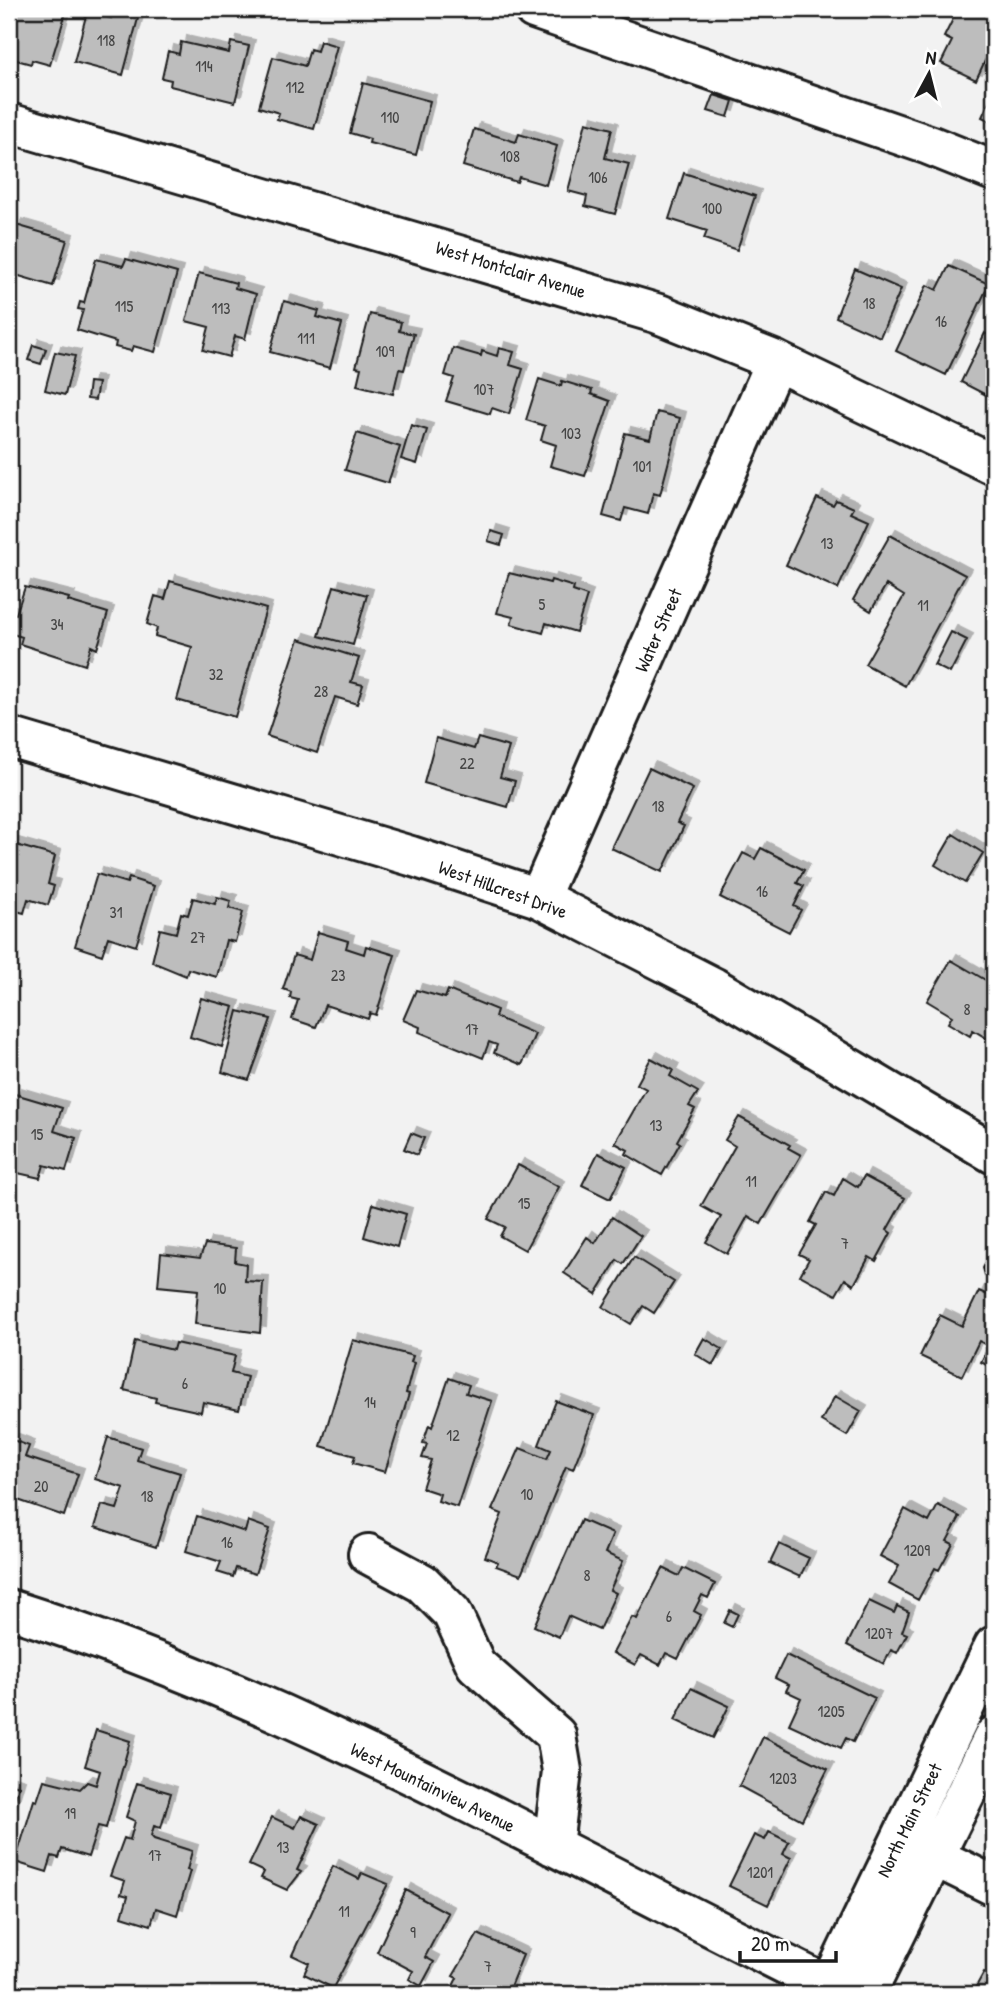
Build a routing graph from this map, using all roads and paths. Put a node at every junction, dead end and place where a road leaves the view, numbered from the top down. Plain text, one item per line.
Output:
1 (534, 9) edge
2 (9, 123) edge
3 (994, 171) edge
4 (776, 361) junction
5 (994, 465) edge
6 (9, 737) edge
7 (539, 898) junction
8 (994, 1154) edge
9 (368, 1554) dead end
10 (9, 1609) edge
11 (994, 1646) edge
12 (994, 1736) edge
13 (899, 1839) junction
14 (553, 1846) junction
15 (935, 1857) junction
16 (994, 1886) edge
17 (842, 1992) edge

1 - 3 street
2 - 4 street, West Montclair Avenue
4 - 5 street, West Montclair Avenue
4 - 7 street, Water Street
6 - 7 street, West Hillcrest Drive
7 - 8 street, West Hillcrest Drive
9 - 14 street
10 - 14 street, West Mountainview Avenue
11 - 13 street, North Main Street
12 - 15 street, North Main Street
13 - 15 street
13 - 17 street, North Main Street
14 - 17 street, West Mountainview Avenue
15 - 16 street
15 - 17 street, North Main Street

